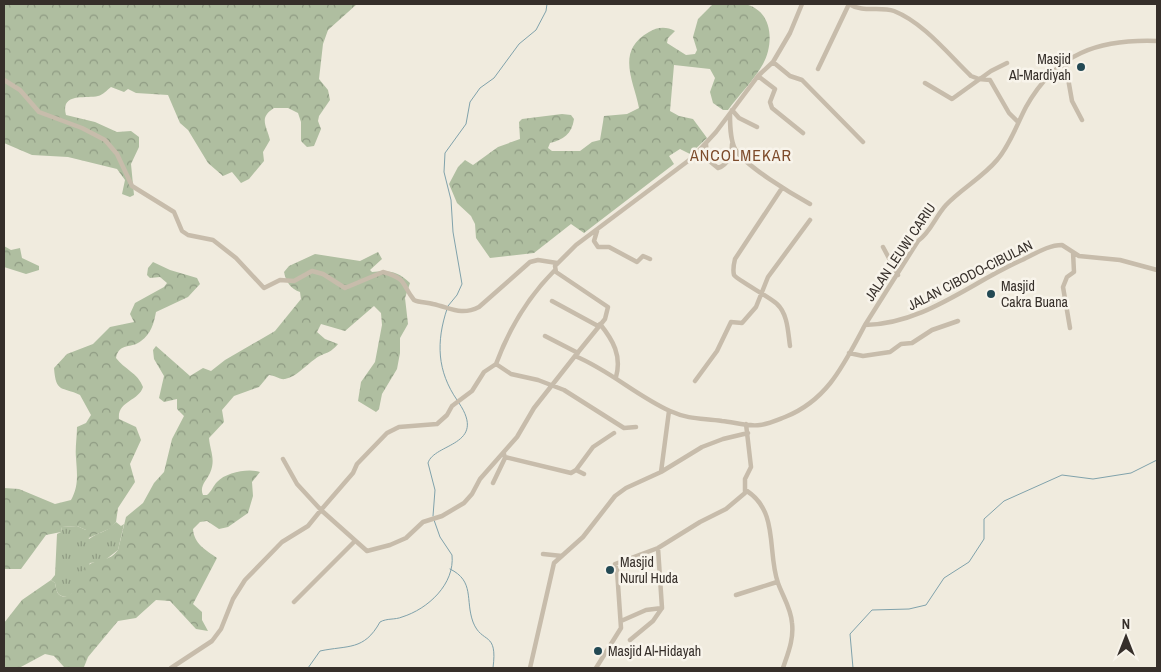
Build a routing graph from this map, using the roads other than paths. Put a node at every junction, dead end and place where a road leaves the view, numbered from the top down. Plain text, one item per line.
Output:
1 (802, 4) edge
2 (892, 4) edge
3 (892, 10) junction
4 (1157, 41) edge
5 (773, 62) junction
6 (1007, 63) dead end
7 (1060, 64) junction
8 (818, 69) dead end
9 (758, 76) junction
10 (979, 79) junction
11 (4, 80) edge
12 (924, 83) dead end
13 (731, 112) junction
14 (1082, 120) dead end
15 (1018, 122) junction
16 (757, 127) dead end
17 (802, 133) dead end
18 (732, 142) junction
19 (864, 142) dead end
20 (706, 144) junction
21 (782, 188) junction
22 (810, 204) dead end
23 (810, 220) dead end
24 (597, 231) junction
25 (883, 248) dead end
26 (1073, 252) junction
27 (650, 260) dead end
28 (557, 263) junction
29 (555, 270) junction
30 (1157, 270) edge
31 (898, 276) junction
32 (761, 292) junction
33 (552, 301) dead end
34 (958, 321) dead end
35 (599, 325) junction
36 (865, 325) junction
37 (1070, 328) dead end
38 (545, 336) dead end
39 (790, 346) dead end
40 (849, 353) junction
41 (577, 354) junction
42 (496, 364) junction
43 (616, 377) junction
44 (695, 381) dead end
45 (552, 385) junction
46 (669, 411) junction
47 (746, 424) junction
48 (636, 427) dead end
49 (614, 433) dead end
50 (748, 433) junction
51 (503, 450) junction
52 (505, 457) junction
53 (283, 459) dead end
54 (576, 470) junction
55 (661, 472) junction
56 (584, 474) dead end
57 (493, 483) dead end
58 (747, 491) junction
59 (321, 510) junction
60 (355, 541) junction
61 (658, 548) junction
62 (543, 554) dead end
63 (562, 556) junction
64 (777, 582) junction
65 (736, 595) dead end
66 (294, 602) dead end
67 (662, 608) junction
68 (621, 621) junction
69 (630, 640) dead end
70 (171, 668) edge
71 (530, 668) edge
72 (596, 668) edge
73 (783, 668) edge

1 - 5 street
2 - 3 street
3 - 8 street
3 - 10 street
4 - 7 street, JALAN LEUWI CARIU
5 - 9 street
5 - 19 street
6 - 10 street
7 - 14 street
7 - 15 street, JALAN LEUWI CARIU
9 - 13 street
9 - 17 street
10 - 12 street
10 - 15 street
11 - 28 street
13 - 16 street
13 - 18 street
13 - 20 street
15 - 31 street, JALAN LEUWI CARIU
18 - 20 street
18 - 21 street
20 - 24 street
21 - 22 street
21 - 32 street
23 - 32 street
24 - 27 street
24 - 28 street
25 - 31 street
26 - 30 street, JALAN CIBODO-CIBULAN
26 - 36 street, JALAN CIBODO-CIBULAN
26 - 37 street
28 - 29 street
29 - 35 street
29 - 42 street
31 - 36 street, JALAN LEUWI CARIU
32 - 39 street
32 - 44 street
33 - 35 street
34 - 40 street
35 - 41 street
35 - 43 street
36 - 40 street
38 - 41 street
40 - 47 street
41 - 43 street
41 - 45 street
42 - 45 street
42 - 59 street
43 - 46 street
45 - 48 street
45 - 51 street
46 - 47 street
46 - 55 street
47 - 50 street
49 - 54 street
50 - 55 street
50 - 58 street
51 - 52 street
51 - 60 street
52 - 54 street
52 - 57 street
53 - 59 street
54 - 56 street
55 - 63 street
58 - 61 street
58 - 64 street
59 - 60 street
59 - 70 street
60 - 66 street
61 - 67 street
61 - 68 street
62 - 63 street
63 - 71 street
64 - 65 street
64 - 73 street
67 - 68 street
67 - 69 street
68 - 72 street

